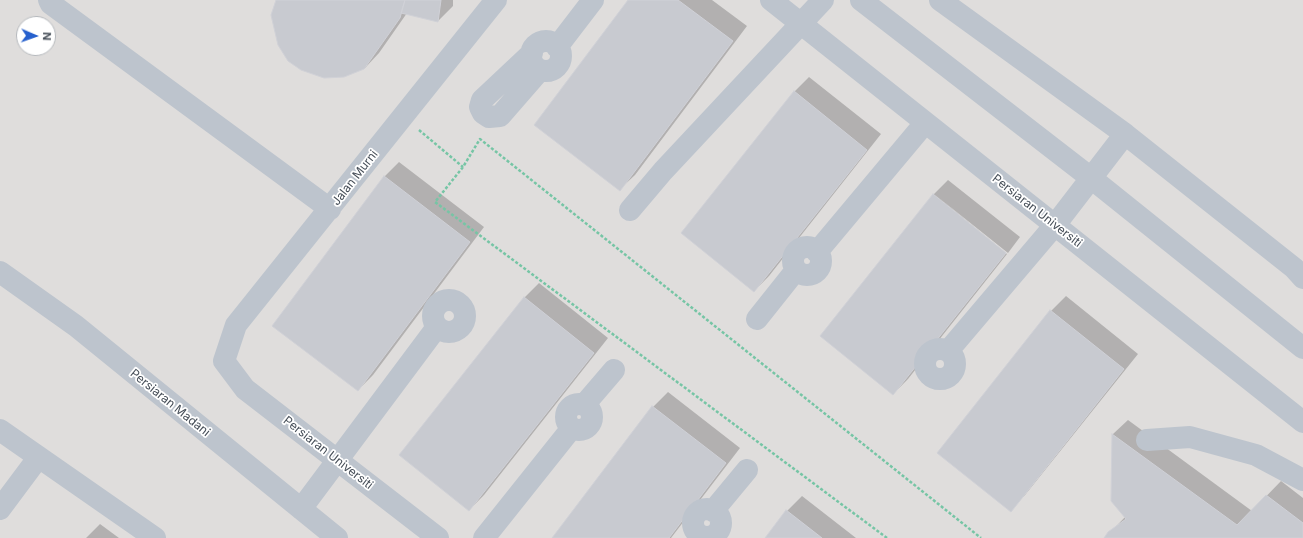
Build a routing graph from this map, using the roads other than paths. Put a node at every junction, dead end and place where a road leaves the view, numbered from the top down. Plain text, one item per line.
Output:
1 (49, 0) edge
2 (496, 0) edge
3 (594, 0) edge
4 (771, 0) edge
5 (823, 0) edge
6 (861, 0) edge
7 (940, 0) edge
8 (800, 23) junction
9 (536, 61) dead end
10 (926, 122) junction
11 (1125, 134) junction
12 (1091, 178) junction
13 (330, 209) junction
14 (630, 210) dead end
15 (1055, 225) junction
16 (0, 272) edge
17 (1303, 278) edge
18 (757, 319) dead end
19 (437, 327) dead end
20 (1303, 348) edge
21 (948, 351) dead end
22 (224, 361) joint
23 (614, 370) dead end
24 (1303, 421) edge
25 (0, 430) edge
26 (1147, 440) dead end
27 (38, 458) junction
28 (337, 460) junction
29 (747, 470) dead end
30 (1303, 480) edge
31 (0, 509) edge
32 (301, 509) junction
33 (694, 535) edge
34 (154, 538) edge
35 (337, 538) edge
36 (438, 538) edge
37 (484, 538) edge

1 - 13 street
2 - 13 street, Jalan Murni
3 - 9 street
4 - 8 street, Persiaran Universiti
5 - 8 street
6 - 12 street
7 - 11 street
8 - 10 street, Persiaran Universiti
8 - 14 street
10 - 15 street, Persiaran Universiti
10 - 18 street
11 - 12 street
11 - 17 street
12 - 15 street
12 - 20 street
13 - 22 street, Jalan Murni
15 - 21 street
15 - 24 street, Persiaran Universiti
16 - 32 street, Persiaran Madani
19 - 28 street
22 - 28 street, Persiaran Universiti
23 - 37 street
25 - 27 street
26 - 30 street
27 - 31 street
27 - 34 street
28 - 32 street
28 - 36 street, Persiaran Universiti
29 - 33 street
32 - 35 street, Persiaran Madani

